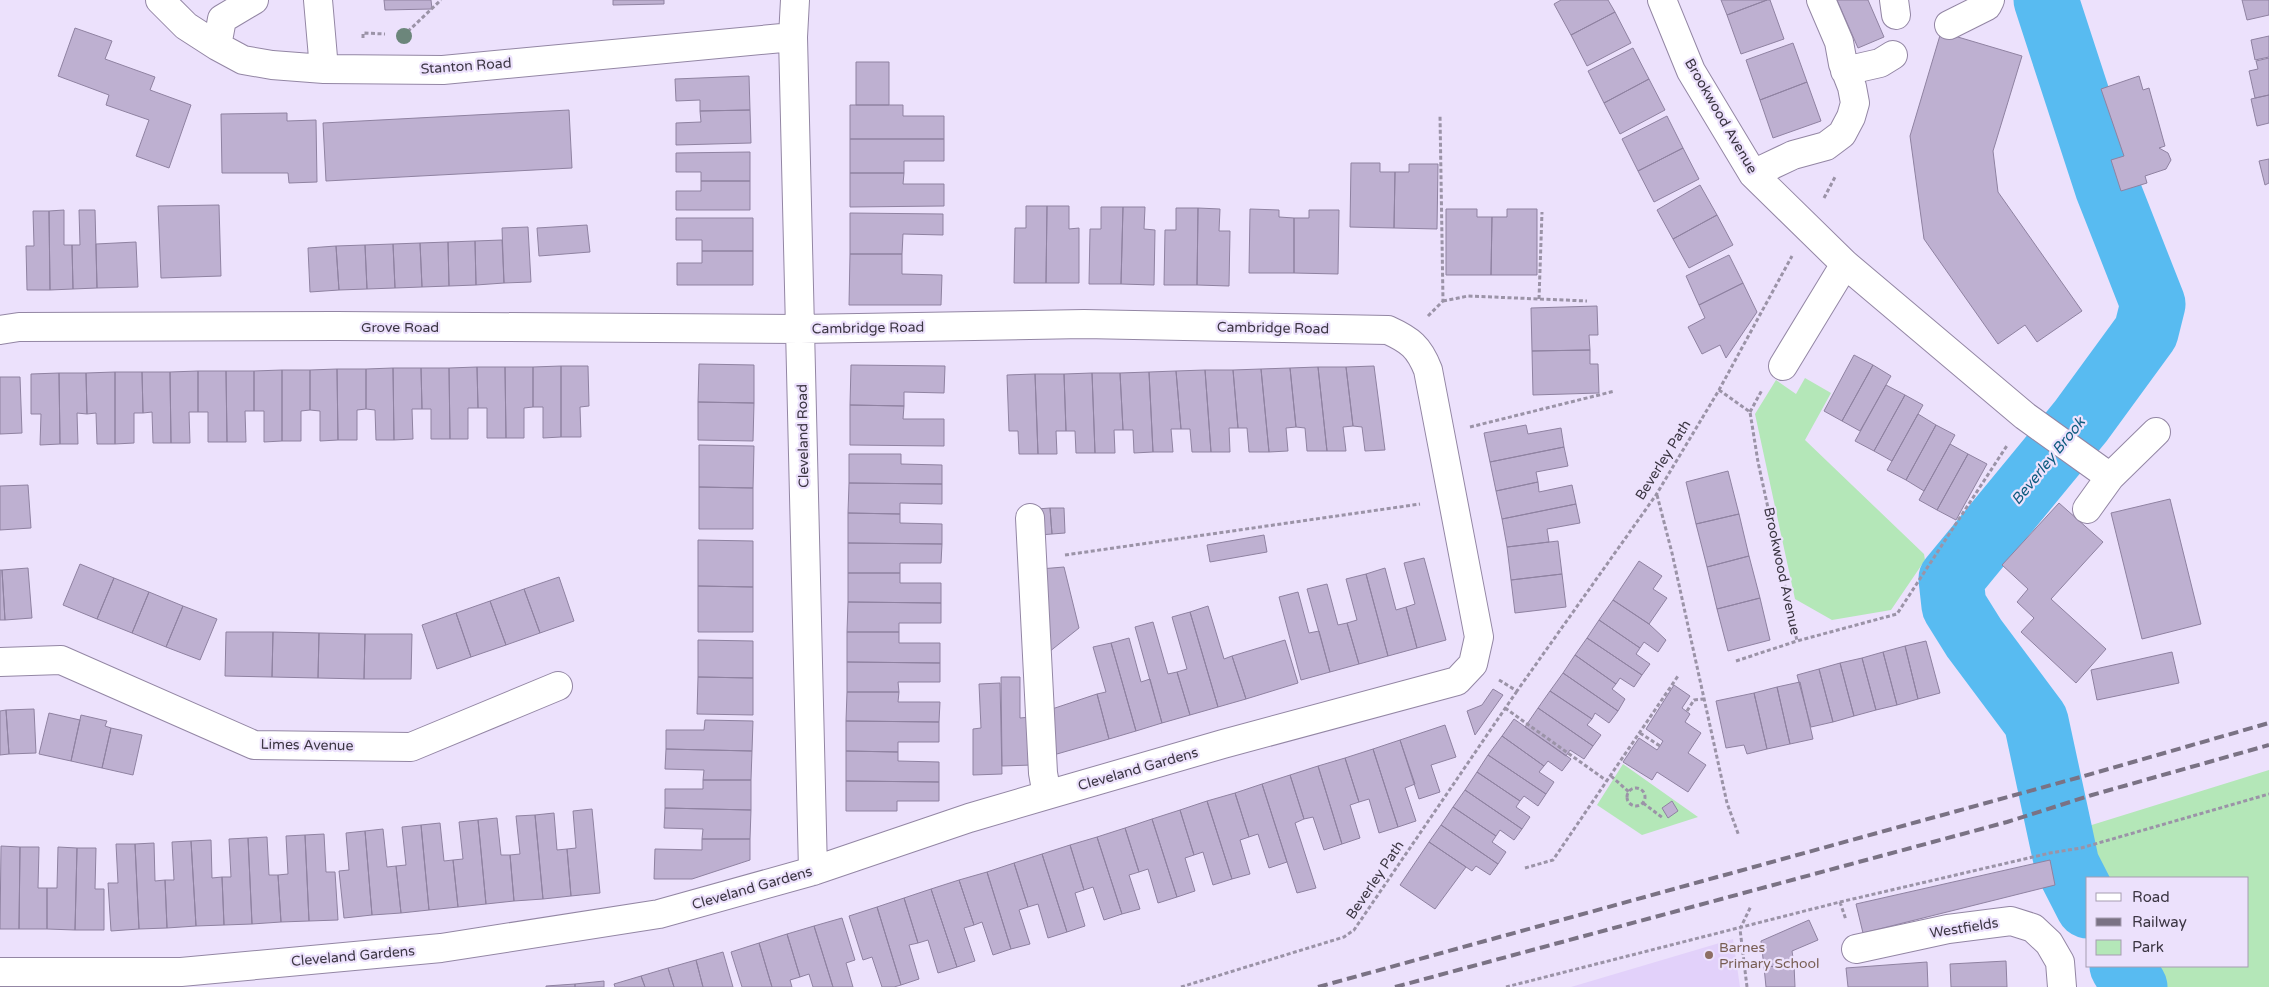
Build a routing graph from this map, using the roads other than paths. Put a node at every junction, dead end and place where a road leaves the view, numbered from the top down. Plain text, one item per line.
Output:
1 (160, 0) edge
2 (254, 0) edge
3 (318, 0) edge
4 (796, 0) edge
5 (1662, 0) edge
6 (1821, 0) edge
7 (1990, 0) edge
8 (1950, 24) dead end
9 (793, 38) junction
10 (217, 46) junction
11 (1893, 55) dead end
12 (324, 69) junction
13 (1846, 71) junction
14 (1753, 174) junction
15 (1845, 264) junction
16 (800, 329) junction
17 (0, 330) edge
18 (1783, 366) dead end
19 (2156, 432) dead end
20 (2110, 478) junction
21 (2087, 509) dead end
22 (1030, 518) dead end
23 (0, 662) edge
24 (1473, 664) joint
25 (558, 686) dead end
26 (1047, 795) junction
27 (813, 871) junction
28 (1856, 949) dead end
29 (0, 972) edge
30 (2062, 987) edge

1 - 10 street, Stanton Road
2 - 10 street
3 - 12 street
4 - 9 street, Cleveland Road
5 - 14 street, Brookwood Avenue
6 - 13 street
7 - 8 street
9 - 12 street, Stanton Road
9 - 16 street, Cleveland Road
10 - 12 street, Stanton Road
11 - 13 street
13 - 14 street
14 - 15 street, Brookwood Avenue
15 - 18 street
15 - 20 street, Brookwood Avenue
16 - 17 street, Grove Road
16 - 24 street, Cambridge Road
16 - 27 street, Cleveland Road
19 - 20 street
20 - 21 street
22 - 26 street
23 - 25 street, Limes Avenue
24 - 26 street, Cleveland Gardens
26 - 27 street, Cleveland Gardens
27 - 29 street, Cleveland Gardens
28 - 30 street, Westfields

